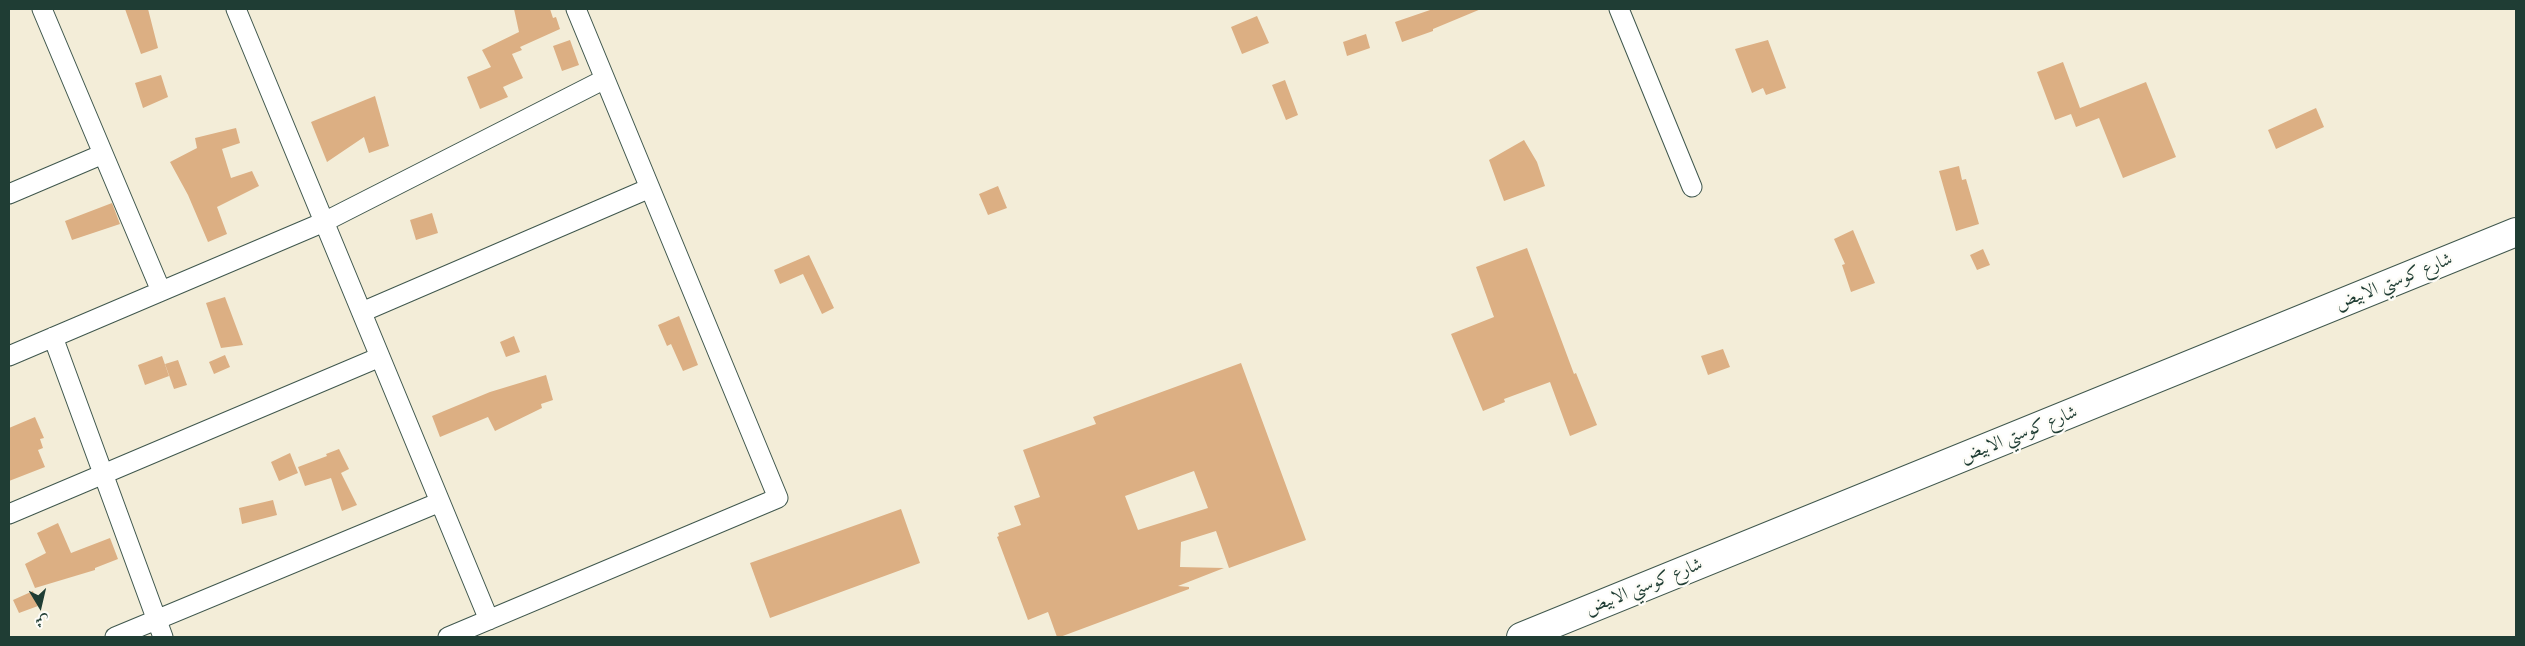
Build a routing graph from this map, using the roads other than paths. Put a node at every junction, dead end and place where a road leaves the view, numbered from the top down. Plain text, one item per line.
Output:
1 (42, 9) edge
2 (236, 9) edge
3 (576, 9) edge
4 (1619, 9) edge
5 (605, 79) junction
6 (103, 154) junction
7 (1692, 187) dead end
8 (650, 188) junction
9 (9, 194) edge
10 (324, 222) junction
11 (2516, 232) edge
12 (161, 291) junction
13 (362, 312) junction
14 (53, 337) junction
15 (9, 356) edge
16 (380, 357) junction
17 (104, 474) junction
18 (440, 502) junction
19 (9, 514) edge
20 (489, 620) junction
21 (160, 629) edge
22 (115, 637) edge
23 (448, 637) edge
24 (1521, 637) edge

1 - 6 street
2 - 10 street
3 - 5 street
4 - 7 street
5 - 8 street
5 - 10 street
6 - 9 street
6 - 12 street
8 - 13 street
8 - 20 street
10 - 12 street
10 - 13 street
11 - 24 highway, شارع كوستي الابيض
12 - 14 street
13 - 16 street
14 - 15 street
14 - 17 street
16 - 17 street
16 - 18 street
17 - 19 street
17 - 21 street
18 - 20 street
18 - 21 street
20 - 23 street
21 - 22 street

